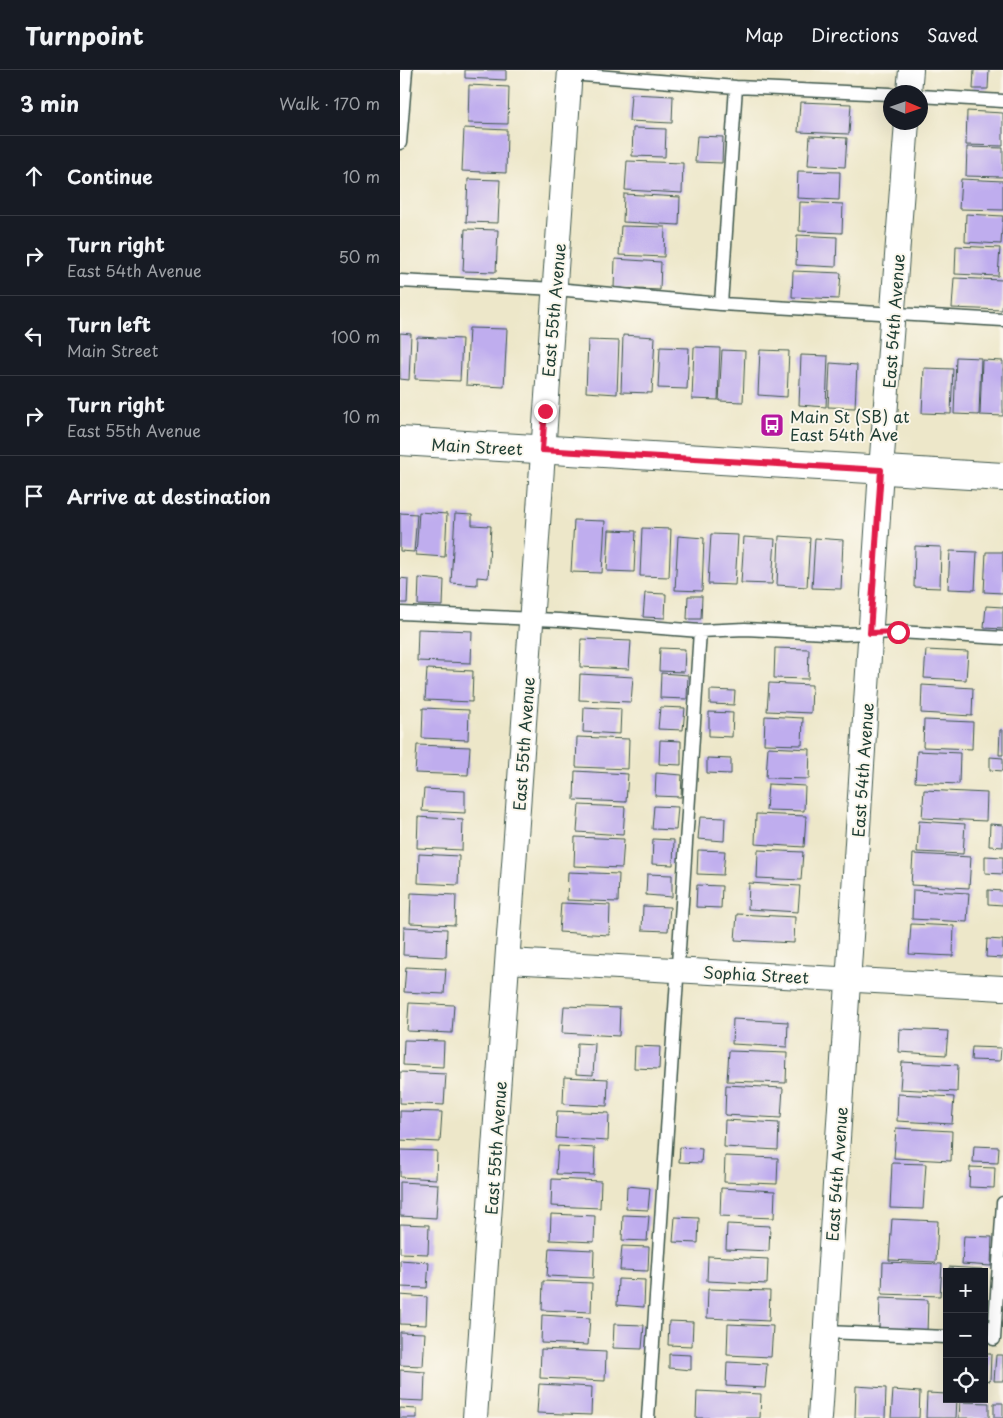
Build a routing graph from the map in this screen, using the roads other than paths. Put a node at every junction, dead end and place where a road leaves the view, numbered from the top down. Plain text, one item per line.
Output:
1 (406, 70) edge
2 (911, 70) edge
3 (570, 72) edge
4 (910, 85) edge
5 (736, 87) junction
6 (883, 94) edge
7 (928, 96) edge
8 (1003, 101) edge
9 (906, 130) edge
10 (400, 143) edge
11 (400, 281) edge
12 (556, 289) junction
13 (721, 304) junction
14 (894, 314) junction
15 (1003, 320) edge
16 (400, 442) edge
17 (542, 450) junction
18 (881, 470) junction
19 (1003, 477) edge
20 (400, 612) edge
21 (531, 619) junction
22 (700, 631) junction
23 (870, 633) junction
24 (1003, 638) edge
25 (508, 961) junction
26 (677, 969) junction
27 (848, 979) junction
28 (1003, 988) edge
29 (1003, 1203) edge
30 (826, 1332) junction
31 (943, 1337) edge
32 (994, 1339) edge
33 (475, 1418) edge
34 (648, 1418) edge
35 (820, 1418) edge

1 - 10 lane
2 - 4 street
3 - 5 lane
3 - 12 street, East 55th Avenue
5 - 6 lane
5 - 13 lane
7 - 8 lane
9 - 14 street, East 54th Avenue
11 - 12 lane
12 - 13 lane
12 - 17 street, East 55th Avenue
13 - 14 lane
14 - 15 lane
14 - 18 street, East 54th Avenue
16 - 17 main road, Main Street
17 - 18 main road, Main Street
17 - 21 street, East 55th Avenue
18 - 19 main road, Main Street
18 - 23 street, East 54th Avenue
20 - 21 lane
21 - 22 lane
21 - 25 street, East 55th Avenue
22 - 23 lane
22 - 26 lane
23 - 24 lane
23 - 27 street, East 54th Avenue
25 - 26 street, Sophia Street
25 - 33 street, East 55th Avenue
26 - 27 street, Sophia Street
26 - 34 lane
27 - 28 street, Sophia Street
27 - 30 street, East 54th Avenue
29 - 32 lane
30 - 31 lane
30 - 35 street, East 54th Avenue

